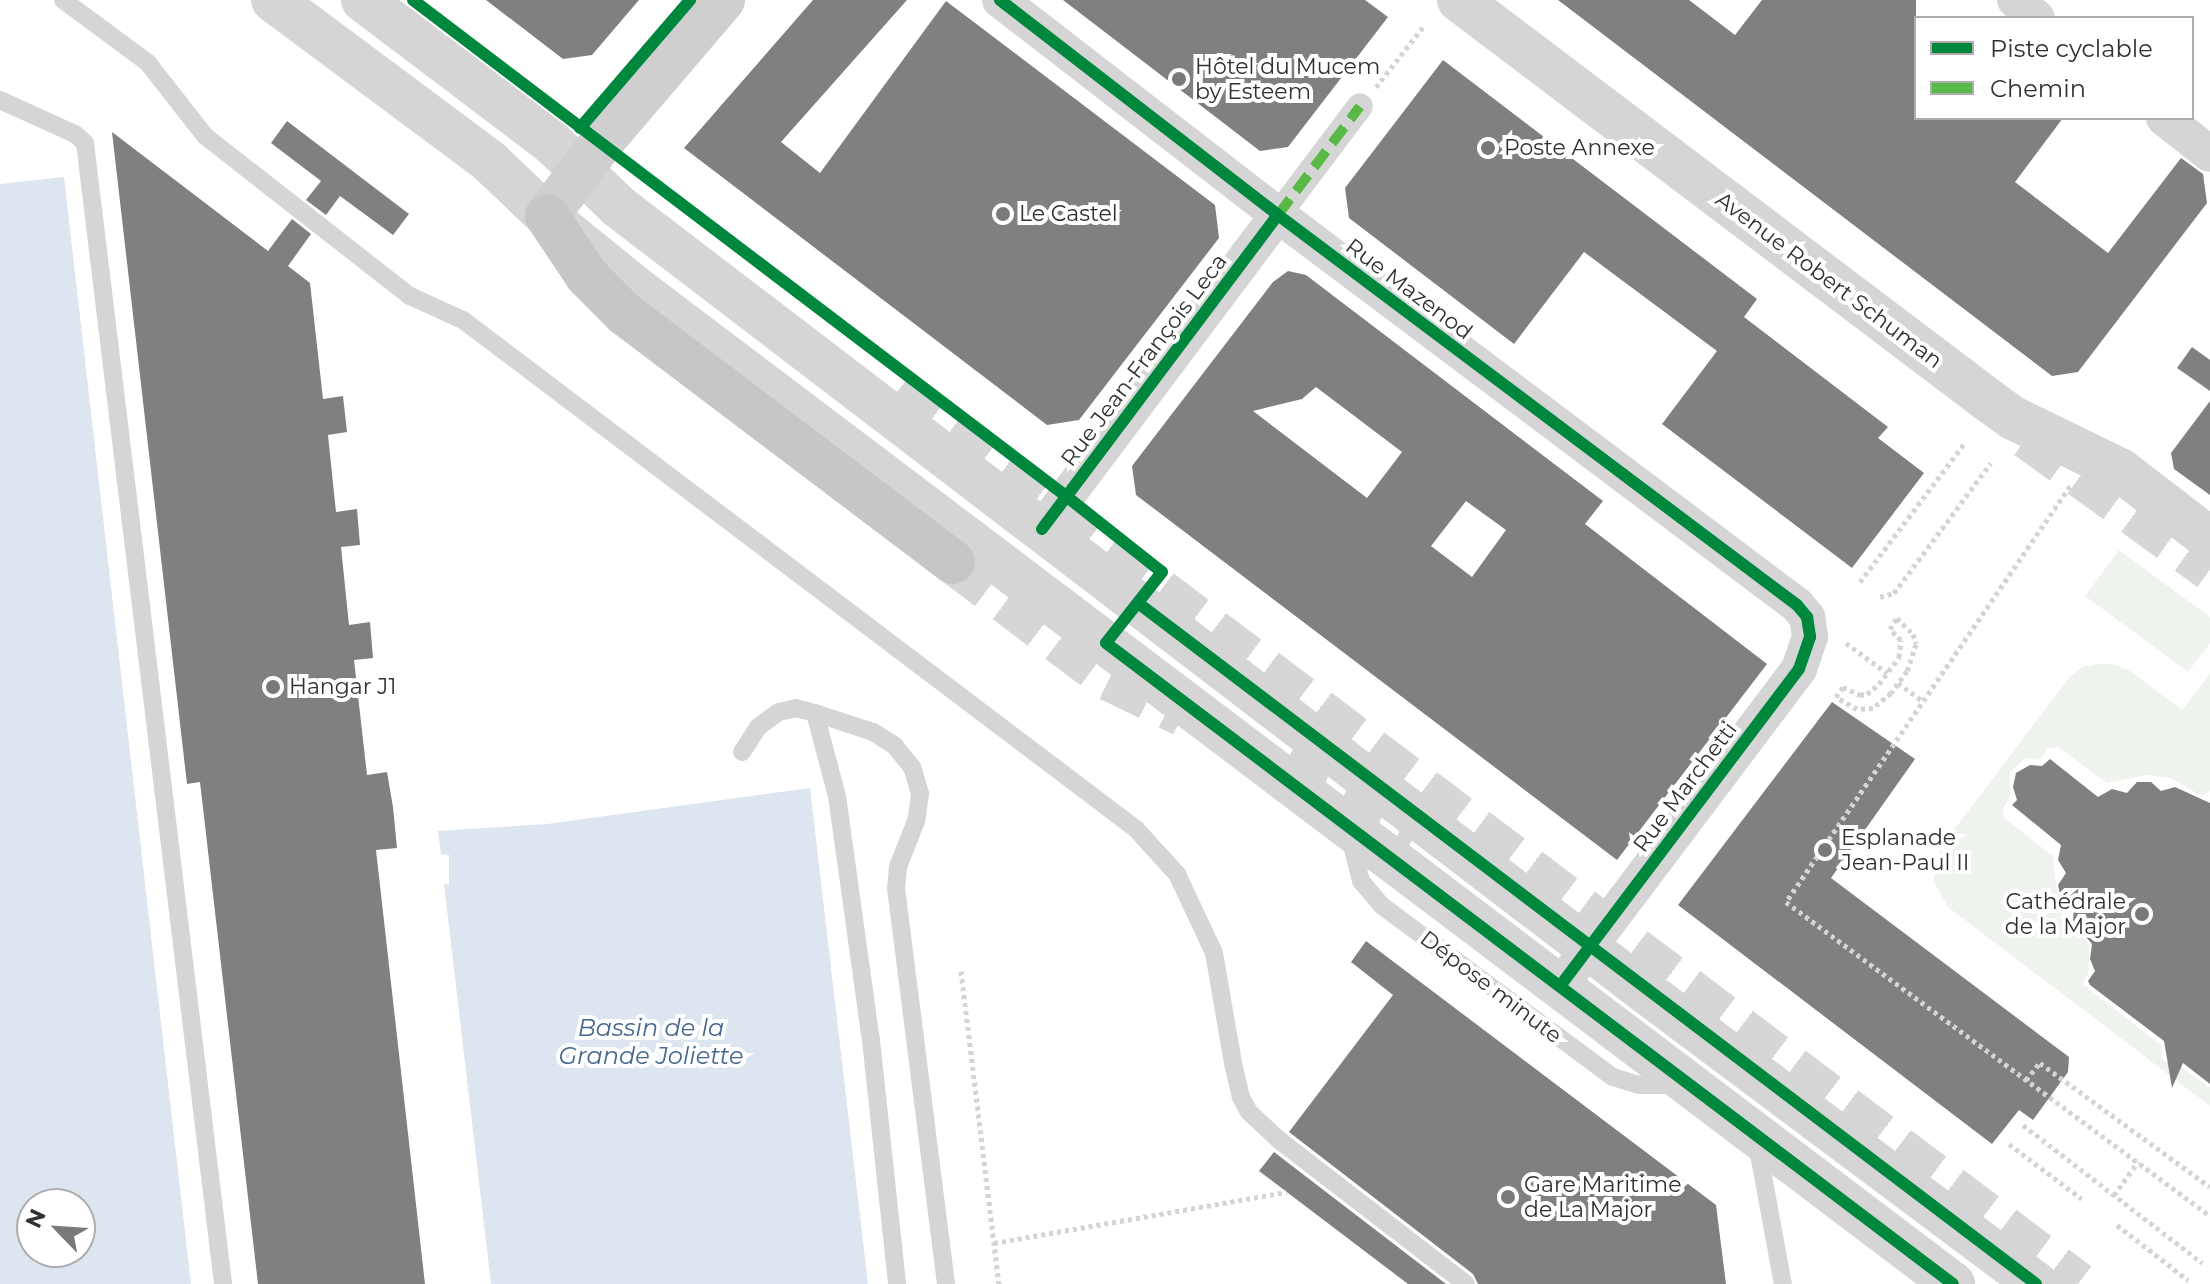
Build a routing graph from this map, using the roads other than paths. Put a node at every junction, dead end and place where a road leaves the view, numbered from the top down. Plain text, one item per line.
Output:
1 (63, 0) edge
2 (273, 0) edge
3 (363, 0) edge
4 (723, 0) edge
5 (1000, 0) edge
6 (1459, 0) edge
7 (2015, 0) edge
8 (2035, 16) edge
9 (0, 100) edge
10 (1360, 106) road end
11 (2167, 120) edge
12 (2210, 154) edge
13 (581, 169) junction
14 (1278, 215) junction
15 (547, 216) junction
16 (1042, 529) junction
17 (2210, 539) edge
18 (953, 562) tunnel mouth
19 (1797, 605) joint
20 (815, 713) junction
21 (742, 752) dead end
22 (1346, 823) junction
23 (1590, 947) junction
24 (1561, 985) junction
25 (1688, 1083) junction
26 (1755, 1133) junction
27 (1784, 1283) edge
28 (223, 1284) edge
29 (897, 1284) edge
30 (946, 1284) edge
31 (1466, 1284) edge
32 (1953, 1284) edge
33 (2036, 1284) edge

1 - 31 lane
2 - 15 street
3 - 13 street
4 - 13 main road
5 - 14 street, Rue Mazenod
6 - 17 street, Avenue Robert Schuman
7 - 8 street
9 - 28 lane
10 - 14 street, Rue Jean-François Leca
11 - 12 street
13 - 15 main road
13 - 16 street
14 - 16 street, Rue Jean-François Leca
14 - 19 street, Rue Mazenod
15 - 18 highway
15 - 22 street
16 - 23 street
19 - 23 street, Rue Marchetti
20 - 21 lane
20 - 29 lane
20 - 30 lane
22 - 24 street
22 - 25 lane, Dépose minute
23 - 24 street, Rue Marchetti
23 - 33 street
24 - 25 street
25 - 26 street
26 - 27 lane
26 - 32 street

